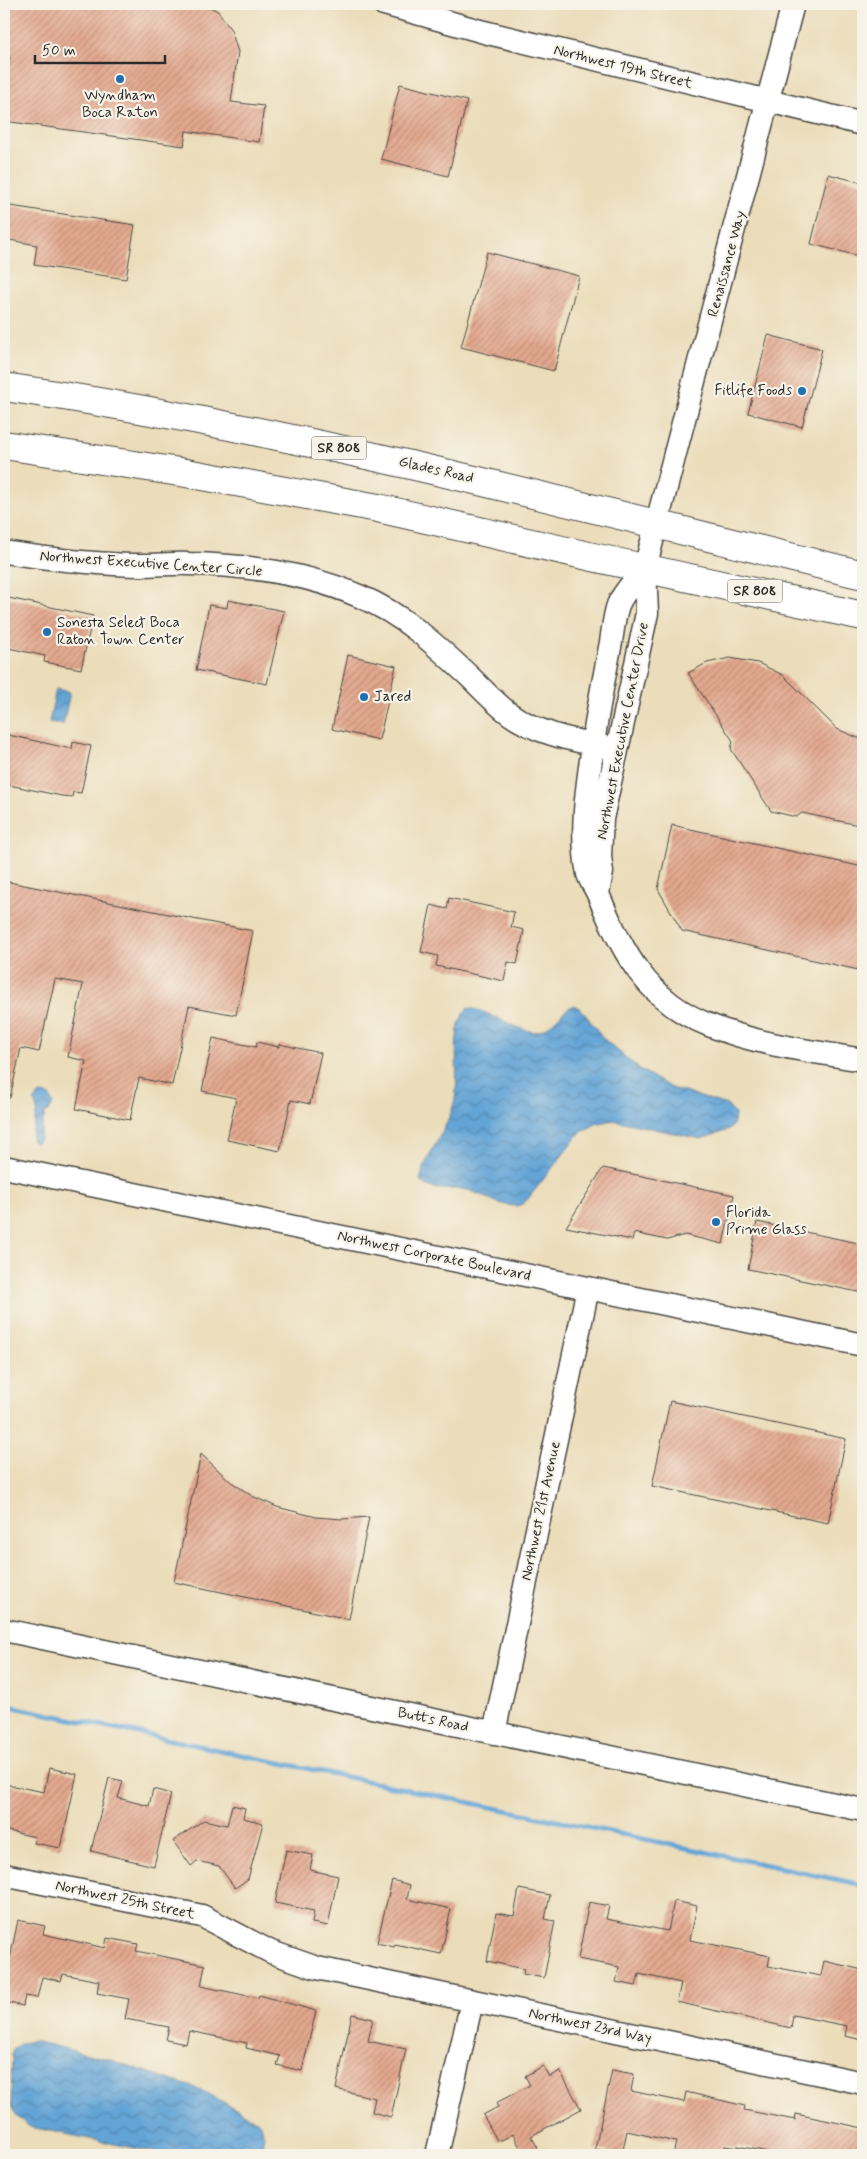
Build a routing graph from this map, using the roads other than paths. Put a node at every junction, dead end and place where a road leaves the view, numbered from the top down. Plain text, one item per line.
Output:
1 (384, 4) edge
2 (793, 4) edge
3 (768, 102) junction
4 (863, 124) edge
5 (4, 386) edge
6 (4, 446) edge
7 (657, 524) junction
8 (4, 552) edge
9 (645, 568) junction
10 (863, 575) edge
11 (863, 616) edge
12 (600, 746) junction
13 (598, 893) junction
14 (863, 1060) edge
15 (4, 1167) edge
16 (588, 1288) junction
17 (863, 1345) edge
18 (4, 1630) edge
19 (494, 1733) junction
20 (863, 1810) edge
21 (4, 1874) edge
22 (472, 2001) junction
23 (863, 2083) edge
24 (438, 2155) edge

1 - 3 street, Northwest 19th Street
2 - 3 street, Renaissance Way
3 - 4 street, Northwest 19th Street
3 - 7 street, Renaissance Way
5 - 7 main road, Glades Road / SR 808
6 - 9 main road, SR 808
7 - 9 street, Northwest Executive Center Drive
7 - 10 main road, Glades Road / SR 808
8 - 12 street, Northwest Executive Center Circle
9 - 11 main road, SR 808
9 - 12 street, Northwest Executive Center Drive
9 - 13 street, Northwest Executive Center Drive
12 - 13 street, Northwest Executive Center Drive
13 - 14 street, Northwest Executive Center Drive
15 - 16 street, Northwest Corporate Boulevard
16 - 17 street, Northwest Corporate Boulevard
16 - 19 street, Northwest 21st Avenue
18 - 19 street, Butts Road
19 - 20 street, Butts Road
21 - 22 street, Northwest 25th Street
22 - 23 street, Northwest 23rd Way
22 - 24 street

